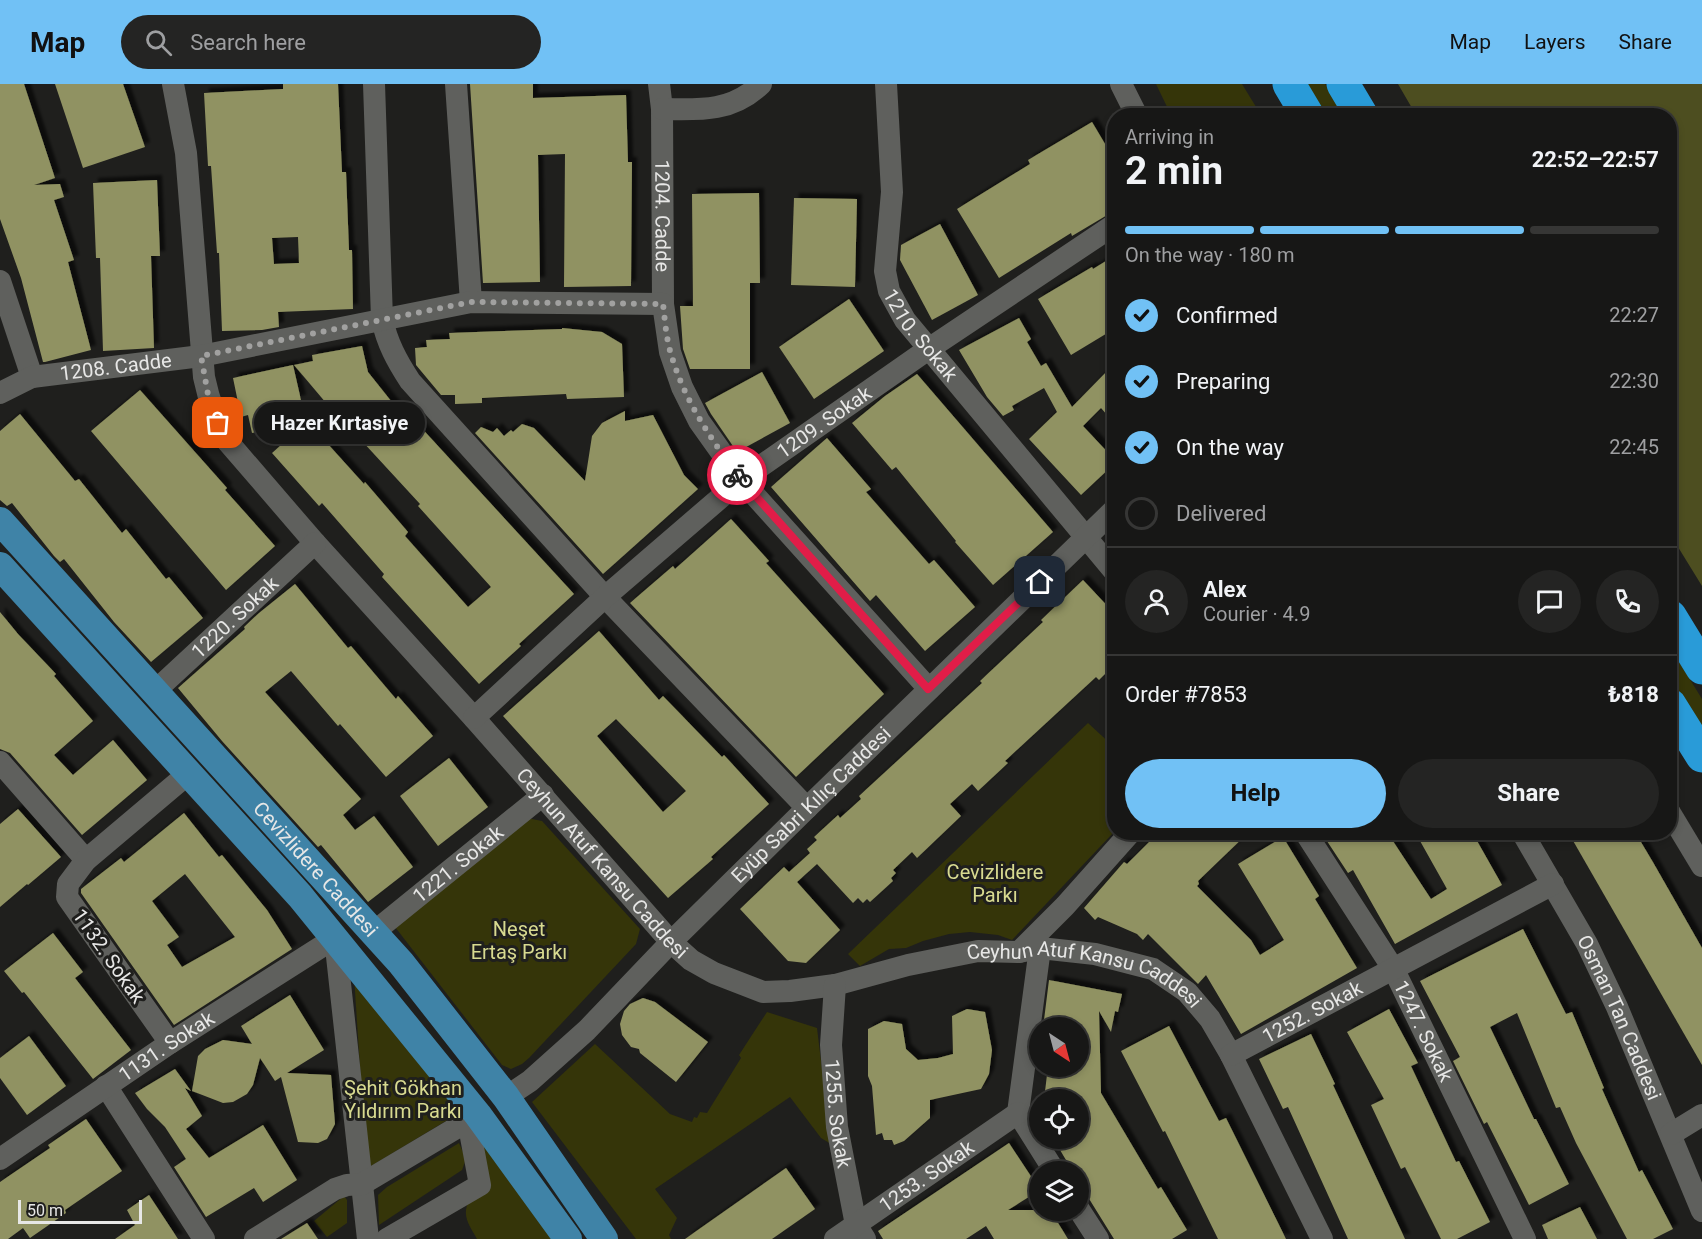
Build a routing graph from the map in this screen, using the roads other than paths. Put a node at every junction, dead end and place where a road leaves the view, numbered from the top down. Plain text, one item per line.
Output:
1 (173, 84) edge
2 (374, 84) edge
3 (456, 84) edge
4 (659, 84) edge
5 (761, 84) edge
6 (886, 84) edge
7 (1121, 84) edge
8 (1289, 84) edge
9 (1343, 84) edge
10 (1133, 108) edge
11 (1303, 108) edge
12 (1357, 108) edge
13 (662, 109) junction
14 (1107, 230) edge
15 (0, 281) edge
16 (471, 302) junction
17 (663, 304) junction
18 (382, 319) junction
19 (930, 348) junction
20 (201, 356) junction
21 (32, 377) junction
22 (0, 393) edge
23 (741, 480) junction
24 (1107, 517) edge
25 (0, 521) edge
26 (1087, 536) junction
27 (315, 543) junction
28 (1107, 562) edge
29 (0, 566) edge
30 (605, 597) junction
31 (1677, 627) edge
32 (1702, 668) edge
33 (928, 689) junction
34 (154, 692) junction
35 (1677, 716) edge
36 (474, 718) junction
37 (1702, 756) edge
38 (0, 762) edge
39 (189, 773) junction
40 (543, 795) junction
41 (807, 808) junction
42 (1677, 825) edge
43 (1124, 840) edge
44 (1310, 840) edge
45 (1527, 840) edge
46 (86, 860) junction
47 (1702, 866) edge
48 (1553, 884) junction
49 (374, 932) junction
50 (335, 938) junction
51 (671, 942) junction
52 (1029, 950) junction
53 (1394, 970) junction
54 (835, 985) junction
55 (170, 1043) junction
56 (1231, 1055) junction
57 (106, 1086) junction
58 (506, 1097) junction
59 (1018, 1113) junction
60 (1702, 1115) edge
61 (473, 1118) junction
62 (1671, 1134) junction
63 (0, 1159) edge
64 (1048, 1161) edge
65 (362, 1184) junction
66 (1702, 1211) edge
67 (1086, 1221) edge
68 (860, 1232) edge
69 (204, 1239) edge
70 (255, 1239) edge
71 (368, 1239) edge
72 (387, 1239) edge
73 (568, 1239) edge
74 (604, 1239) edge
75 (835, 1239) edge
76 (1098, 1239) edge
77 (1322, 1239) edge
78 (1525, 1239) edge

1 - 20 street, Ceyhun Atuf Kansu Caddesi
2 - 18 street
3 - 16 street
4 - 13 street, 1204. Cadde
5 - 13 street
6 - 19 street, 1210. Sokak
7 - 10 street
8 - 11 highway
9 - 12 highway
13 - 17 street, 1204. Cadde
14 - 19 street, 1209. Sokak
15 - 21 street
16 - 17 street, 1208. Cadde
16 - 18 street, 1208. Cadde
17 - 23 street, 1204. Cadde
18 - 20 street, 1208. Cadde
18 - 30 street
19 - 23 street, 1209. Sokak
19 - 26 street, 1210. Sokak
20 - 21 street, 1208. Cadde
20 - 27 street, Ceyhun Atuf Kansu Caddesi
21 - 22 street, 1208. Cadde
23 - 30 street, 1209. Sokak
23 - 33 street, 1204. Cadde
24 - 26 street, Eyüp Sabri Kılıç Caddesi
25 - 34 main road, Cevizlidere Caddesi
26 - 28 street
26 - 33 street, Eyüp Sabri Kılıç Caddesi
27 - 34 street, 1220. Sokak
27 - 36 street, Ceyhun Atuf Kansu Caddesi
29 - 39 main road, Cevizlidere Caddesi
30 - 36 street, 1209. Sokak
30 - 41 street
31 - 32 highway
33 - 41 street, Eyüp Sabri Kılıç Caddesi
34 - 49 main road, Cevizlidere Caddesi
35 - 37 highway
36 - 40 street, Ceyhun Atuf Kansu Caddesi
38 - 46 street
39 - 46 street, 1132. Sokak
39 - 50 main road, Cevizlidere Caddesi
40 - 49 street, 1221. Sokak
40 - 51 street, Ceyhun Atuf Kansu Caddesi
41 - 51 street, Eyüp Sabri Kılıç Caddesi
42 - 47 street
43 - 52 street
44 - 53 street, 1247. Sokak
45 - 48 street, Osman Tan Caddesi
46 - 55 street, 1132. Sokak
48 - 53 street, 1252. Sokak
48 - 62 street, Osman Tan Caddesi
49 - 58 main road, Cevizlidere Caddesi
50 - 55 street, 1131. Sokak
50 - 61 main road, Cevizlidere Caddesi
50 - 65 street
51 - 54 street, Ceyhun Atuf Kansu Caddesi
51 - 58 street, Eyüp Sabri Kılıç Caddesi
52 - 54 street, Ceyhun Atuf Kansu Caddesi
52 - 56 street, Ceyhun Atuf Kansu Caddesi
52 - 59 street
53 - 56 street, 1252. Sokak
53 - 78 street, 1247. Sokak
54 - 68 street, 1255. Sokak
55 - 57 street, 1131. Sokak
56 - 77 street, Ceyhun Atuf Kansu Caddesi
57 - 63 street, 1131. Sokak
57 - 69 street
58 - 74 main road, Cevizlidere Caddesi
59 - 64 street
59 - 68 street, 1253. Sokak
60 - 62 street
61 - 65 street
61 - 72 street
61 - 73 main road, Cevizlidere Caddesi
62 - 66 street, Osman Tan Caddesi
65 - 70 street
65 - 71 street
67 - 76 street
68 - 75 street, 1253. Sokak

